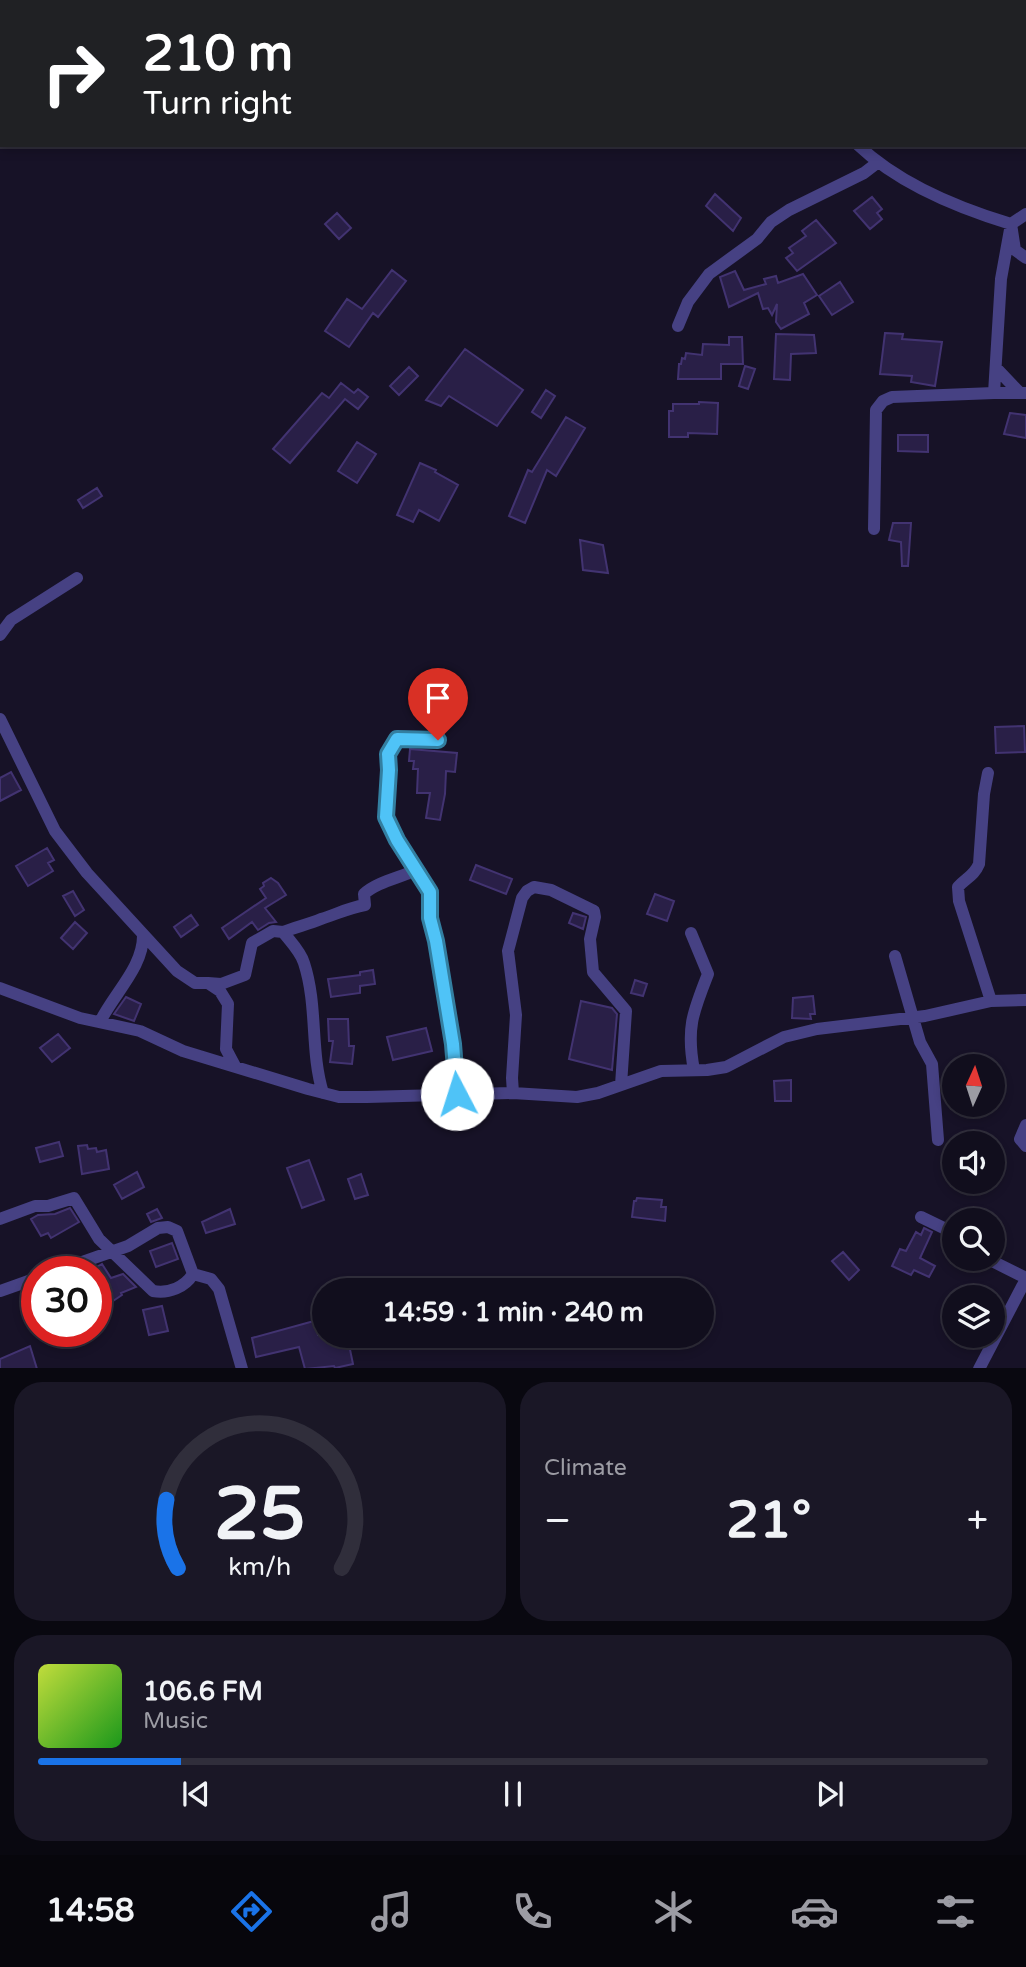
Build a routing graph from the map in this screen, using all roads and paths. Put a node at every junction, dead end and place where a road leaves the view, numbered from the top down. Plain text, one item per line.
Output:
1 (860, 147) edge
2 (877, 163) junction
3 (1026, 214) edge
4 (1012, 223) junction
5 (1026, 258) edge
6 (678, 326) dead end
7 (997, 369) junction
8 (994, 393) junction
9 (1023, 393) edge
10 (874, 529) dead end
11 (77, 578) dead end
12 (0, 635) edge
13 (0, 719) edge
14 (438, 740) dead end
15 (988, 774) dead end
16 (416, 870) junction
17 (283, 932) junction
18 (691, 933) dead end
19 (143, 934) junction
20 (895, 956) dead end
21 (208, 983) junction
22 (0, 988) edge
23 (1026, 1000) edge
24 (991, 1001) junction
25 (912, 1018) junction
26 (100, 1021) junction
27 (235, 1066) junction
28 (694, 1070) junction
29 (621, 1085) junction
30 (323, 1093) junction
31 (513, 1093) junction
32 (457, 1094) junction
33 (1026, 1125) edge
34 (938, 1140) dead end
35 (1026, 1146) edge
36 (921, 1217) dead end
37 (0, 1219) edge
38 (942, 1227) edge
39 (113, 1251) junction
40 (99, 1256) edge
41 (1005, 1268) edge
42 (193, 1273) junction
43 (1026, 1279) edge
44 (21, 1284) edge
45 (0, 1292) edge
46 (242, 1368) edge
47 (979, 1368) edge

1 - 2 street
2 - 4 street
2 - 6 street
3 - 4 street
4 - 5 street
4 - 7 street
7 - 8 street
7 - 9 street
8 - 9 street
8 - 10 street
11 - 12 street
13 - 19 street
14 - 16 street
15 - 24 street
16 - 17 street
16 - 32 street
17 - 21 street
17 - 30 street
18 - 28 street
19 - 21 street
19 - 26 street
20 - 25 street
21 - 27 street
22 - 26 street
23 - 24 street
24 - 25 street
25 - 28 street
25 - 34 street
26 - 27 street
27 - 30 street
28 - 29 street
29 - 31 street
29 - 31 street
30 - 32 street
31 - 32 street
33 - 35 street
36 - 38 street
37 - 39 street
39 - 40 street
39 - 42 street
39 - 42 street
41 - 43 street
42 - 46 street
43 - 47 street
44 - 45 street

